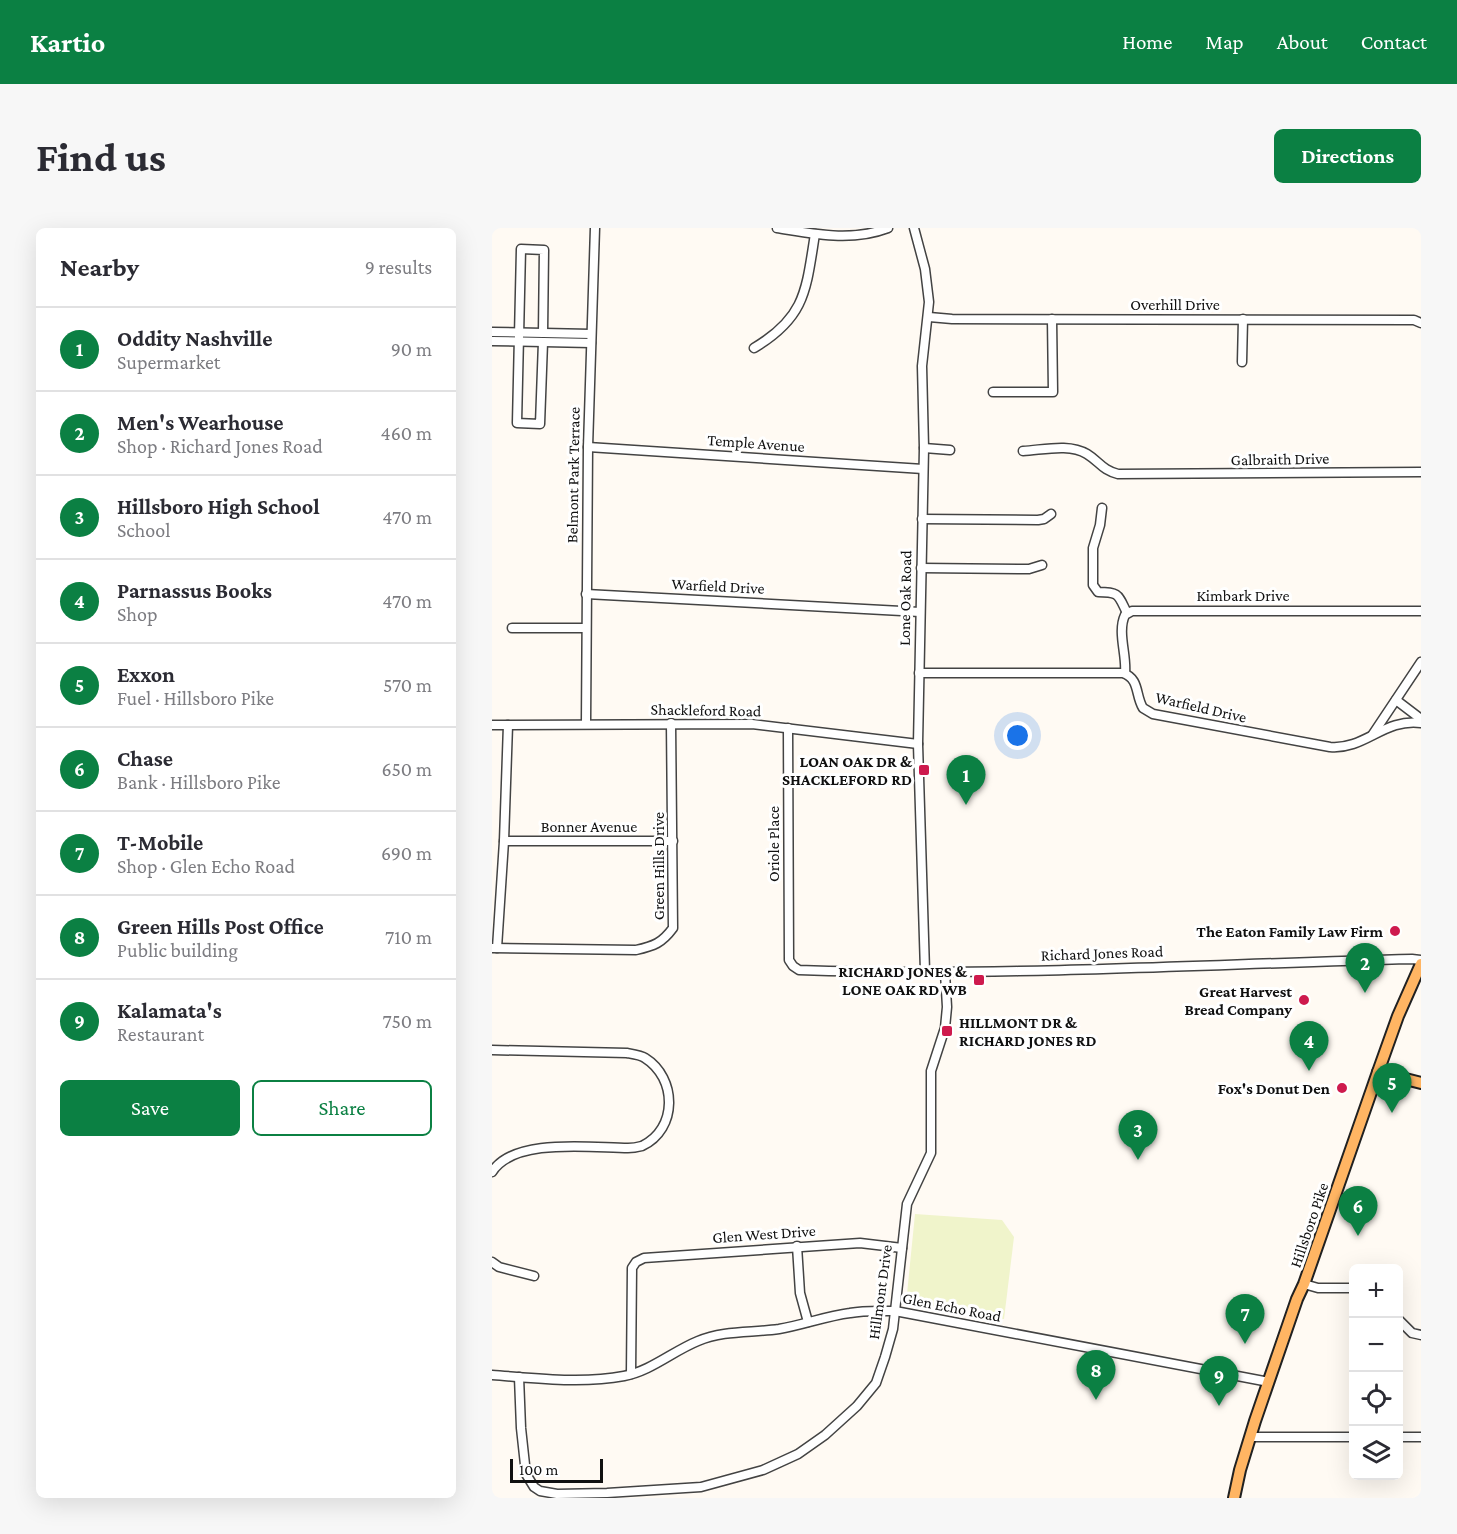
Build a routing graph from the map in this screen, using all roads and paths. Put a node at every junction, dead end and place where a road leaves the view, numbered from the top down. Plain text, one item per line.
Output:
1 (595, 228) edge
2 (777, 228) edge
3 (888, 228) edge
4 (914, 228) edge
5 (815, 234) junction
6 (929, 318) junction
7 (1052, 319) junction
8 (1243, 319) junction
9 (1421, 323) edge
10 (492, 332) edge
11 (519, 337) junction
12 (543, 337) junction
13 (591, 339) junction
14 (492, 340) edge
15 (754, 348) dead end
16 (1242, 362) dead end
17 (993, 392) dead end
18 (588, 447) junction
19 (924, 448) junction
20 (950, 450) dead end
21 (1023, 451) dead end
22 (923, 469) junction
23 (1421, 472) edge
24 (1102, 508) dead end
25 (1051, 514) dead end
26 (922, 519) junction
27 (1042, 565) dead end
28 (921, 568) junction
29 (586, 594) junction
30 (1421, 611) edge
31 (920, 612) junction
32 (1127, 613) junction
33 (512, 628) dead end
34 (586, 628) junction
35 (1421, 662) edge
36 (918, 673) junction
37 (1125, 673) junction
38 (1396, 700) junction
39 (1421, 721) edge
40 (586, 723) junction
41 (671, 723) junction
42 (492, 725) edge
43 (508, 725) junction
44 (788, 728) junction
45 (1372, 735) junction
46 (918, 744) junction
47 (504, 841) junction
48 (673, 841) junction
49 (494, 948) edge
50 (789, 960) joint
51 (1421, 962) edge
52 (925, 971) junction
53 (945, 973) junction
54 (492, 1050) edge
55 (1378, 1072) junction
56 (1421, 1083) edge
57 (493, 1167) edge
58 (797, 1246) junction
59 (902, 1248) junction
60 (492, 1262) edge
61 (534, 1276) dead end
62 (1304, 1284) junction
63 (1349, 1288) edge
64 (895, 1311) junction
65 (808, 1322) junction
66 (1403, 1324) edge
67 (1421, 1335) edge
68 (631, 1374) junction
69 (492, 1375) edge
70 (519, 1377) junction
71 (1269, 1382) junction
72 (1251, 1437) junction
73 (1349, 1437) edge
74 (1403, 1437) edge
75 (1421, 1437) edge
76 (1234, 1498) edge

1 - 13 street, Belmont Park Terrace
2 - 5 street
3 - 5 street
4 - 6 street, Lone Oak Road
5 - 15 street
6 - 7 street, Overhill Drive
6 - 19 street, Lone Oak Road
7 - 8 street, Overhill Drive
7 - 17 street
8 - 9 street, Overhill Drive
8 - 16 street
10 - 11 street
11 - 12 street
11 - 12 street
11 - 12 street
11 - 14 street
12 - 13 street
13 - 18 street, Belmont Park Terrace
18 - 22 street, Temple Avenue
18 - 29 street, Belmont Park Terrace
19 - 20 street
19 - 22 street, Lone Oak Road
21 - 23 street, Galbraith Drive
22 - 26 street, Lone Oak Road
24 - 32 street
25 - 26 street
26 - 28 street, Lone Oak Road
27 - 28 street
28 - 31 street, Lone Oak Road
29 - 31 street, Warfield Drive
29 - 34 street, Belmont Park Terrace
30 - 32 street, Kimbark Drive
31 - 36 street, Lone Oak Road
32 - 37 street
33 - 34 street
34 - 40 street, Belmont Park Terrace
35 - 38 street
36 - 37 street
36 - 46 street, Lone Oak Road
37 - 45 street, Warfield Drive
38 - 39 street
38 - 45 street
39 - 45 street, Warfield Drive
40 - 41 street, Shackleford Road
40 - 43 street, Shackleford Road
41 - 44 street, Shackleford Road
41 - 48 street, Green Hills Drive
42 - 43 street, Shackleford Road
43 - 47 street
44 - 46 street, Shackleford Road
44 - 50 street, Oriole Place
46 - 52 street, Lone Oak Road
47 - 48 street, Bonner Avenue
47 - 49 street
48 - 49 street, Green Hills Drive
50 - 52 street, Richard Jones Road
51 - 53 street, Richard Jones Road
51 - 55 main road, Hillsboro Pike
52 - 53 street, Richard Jones Road
53 - 59 street, Hillmont Drive
54 - 57 street
55 - 56 main road
55 - 62 main road, Hillsboro Pike
58 - 59 street, Glen West Drive
58 - 65 street
58 - 68 street, Glen West Drive
59 - 64 street, Hillmont Drive
60 - 61 street
62 - 63 street
62 - 71 main road, Hillsboro Pike
64 - 65 street, Glen Echo Road
64 - 70 street, Hillmont Drive
64 - 71 street, Glen Echo Road
65 - 68 street, Glen Echo Road
66 - 67 street
68 - 70 street, Glen Echo Road
69 - 70 street, Glen Echo Road
71 - 72 main road, Hillsboro Pike
72 - 73 street
72 - 76 main road, Hillsboro Pike
74 - 75 street

